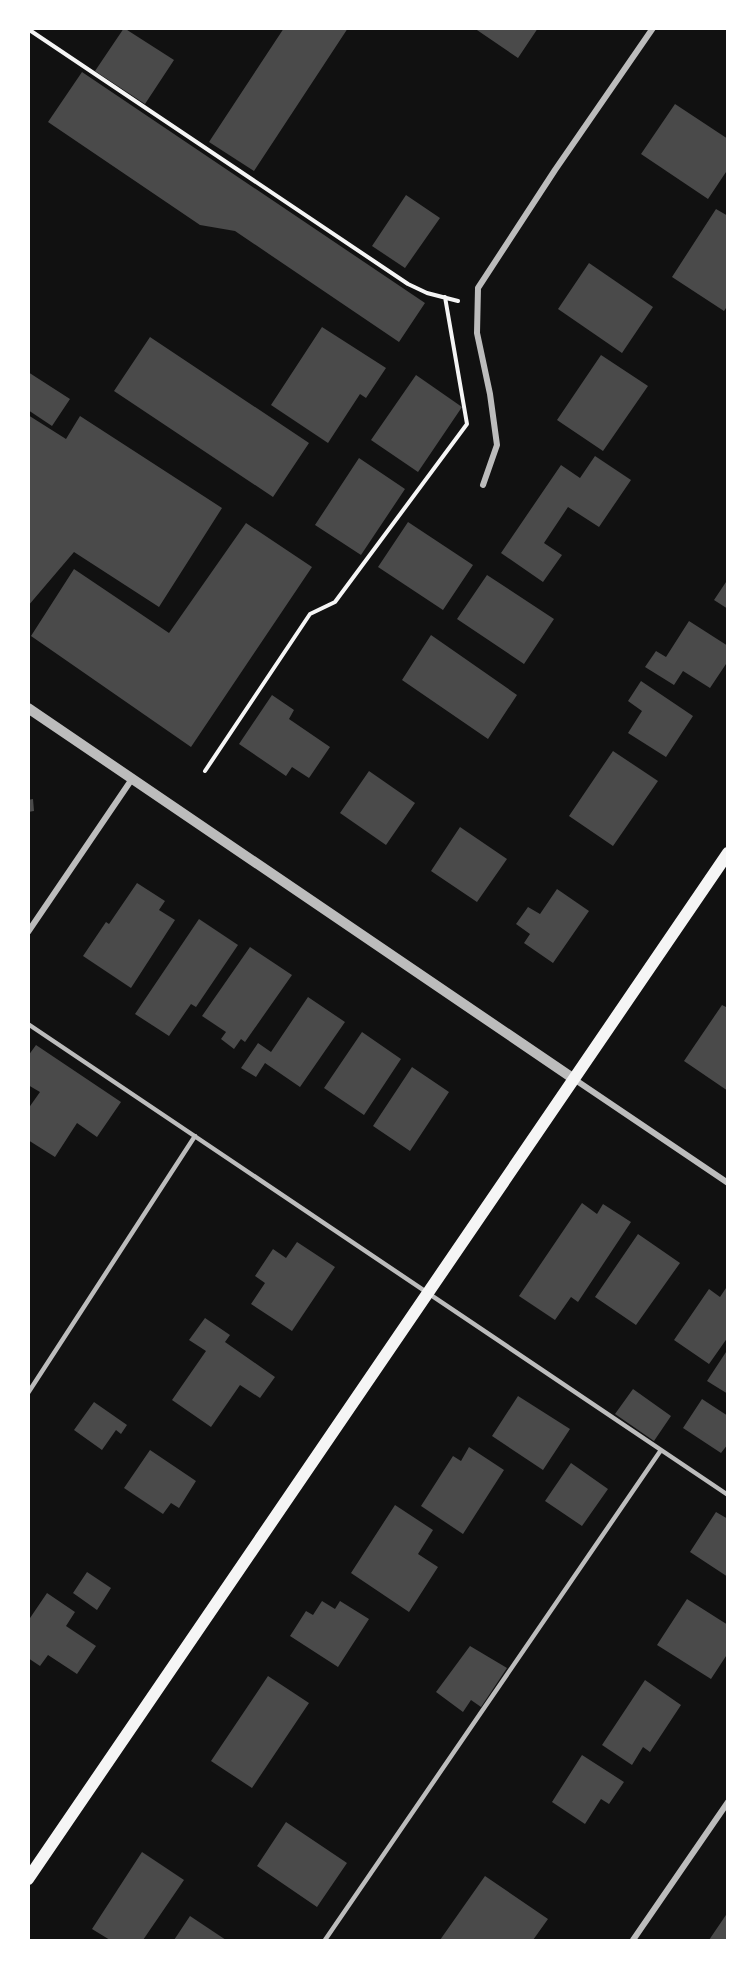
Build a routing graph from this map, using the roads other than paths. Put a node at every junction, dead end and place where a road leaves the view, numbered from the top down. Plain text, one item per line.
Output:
1 (653, 28) edge
2 (483, 485) dead end
3 (28, 708) edge
4 (132, 779) junction
5 (728, 853) edge
6 (28, 932) edge
7 (28, 1024) edge
8 (573, 1079) junction
9 (195, 1136) junction
10 (728, 1183) edge
11 (428, 1292) junction
12 (28, 1393) edge
13 (661, 1450) junction
14 (728, 1495) edge
15 (728, 1802) edge
16 (28, 1879) edge
17 (325, 1941) edge
18 (633, 1941) edge

1 - 2 street
3 - 4 street
4 - 6 street
4 - 8 street
5 - 8 main road
7 - 9 lane
8 - 10 street
8 - 11 main road
9 - 11 lane
9 - 12 lane
11 - 13 lane
11 - 16 main road
13 - 14 lane
13 - 17 lane
15 - 18 street

